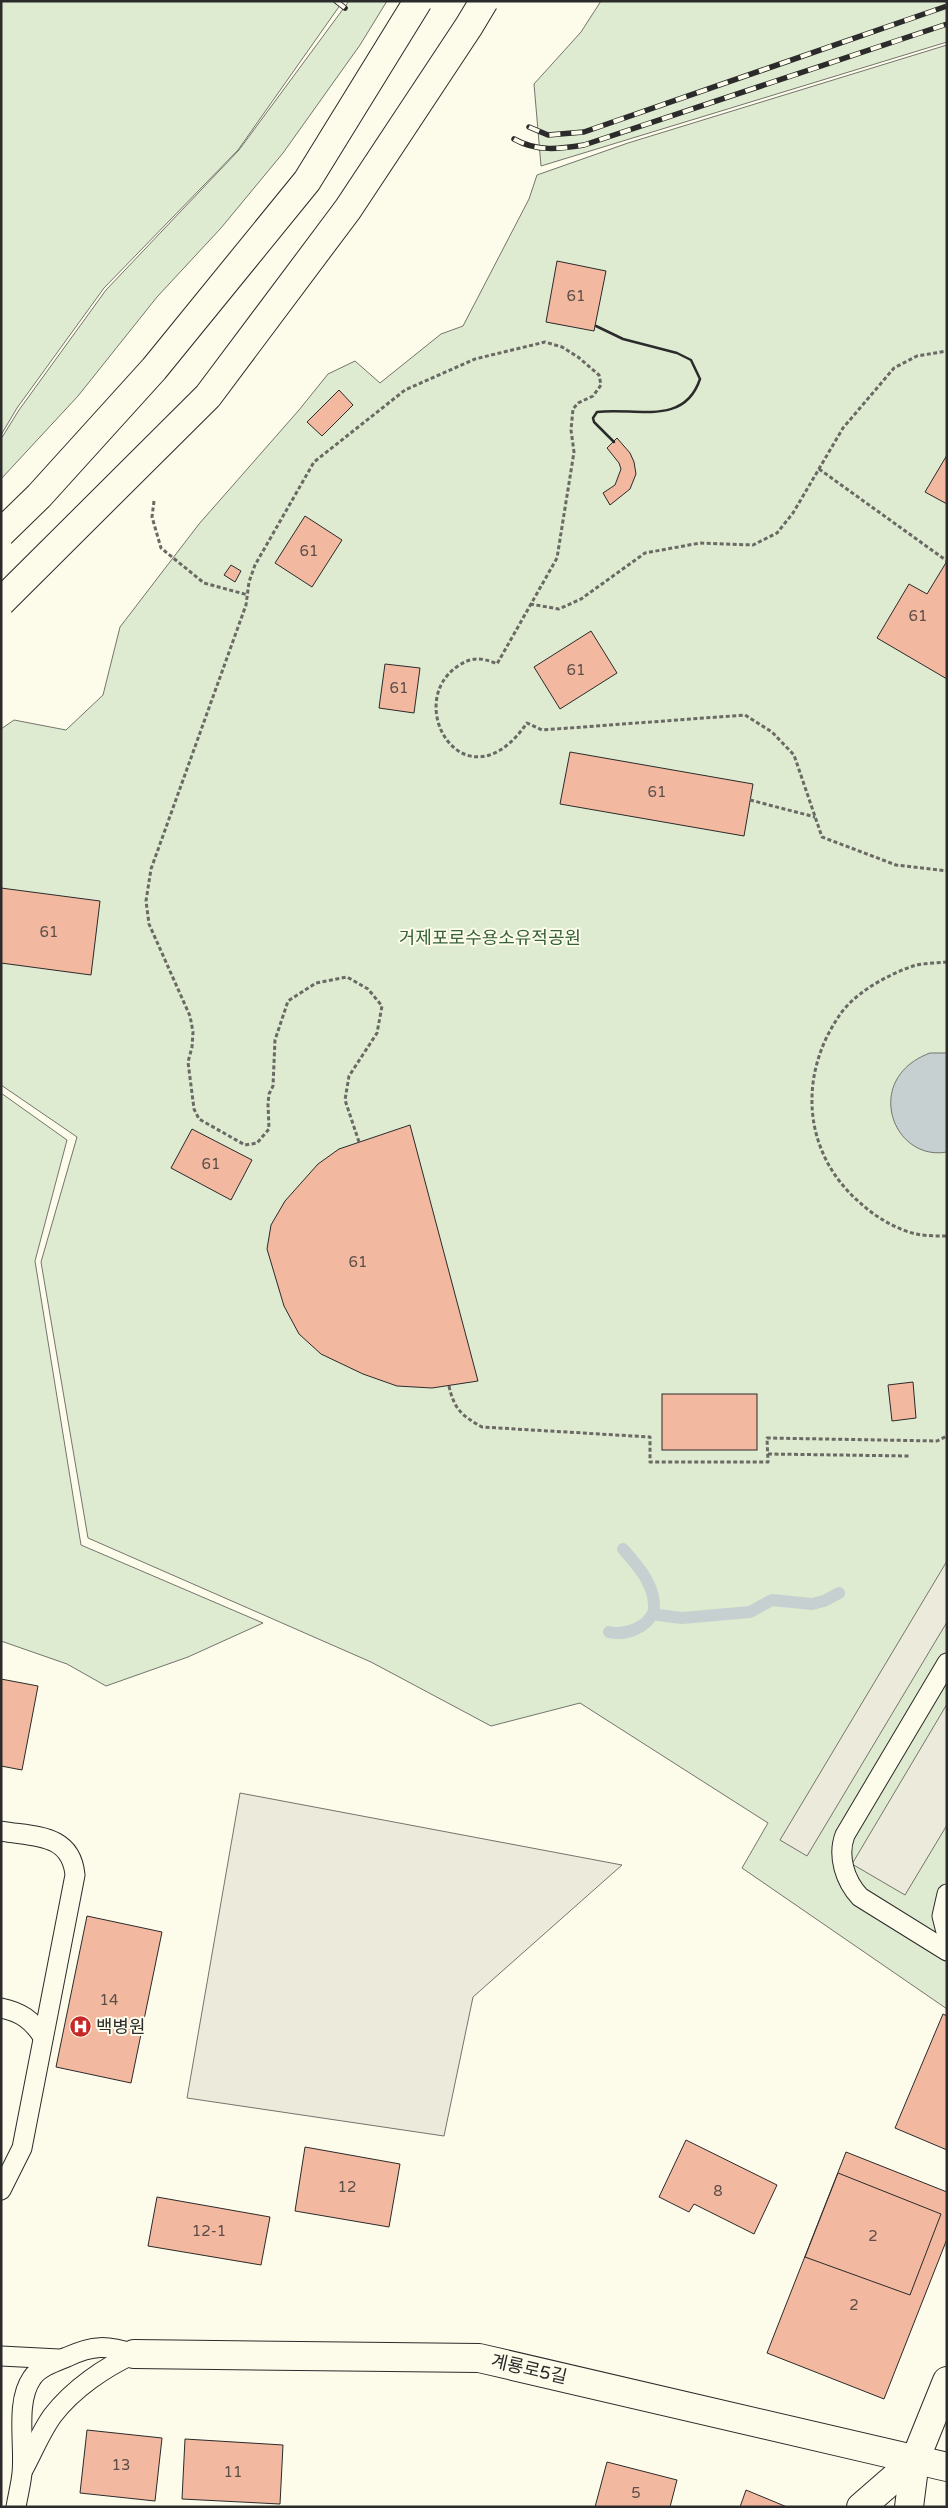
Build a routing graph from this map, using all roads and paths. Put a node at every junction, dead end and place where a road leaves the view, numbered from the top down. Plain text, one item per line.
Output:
1 (418, 1) edge
2 (484, 1) edge
3 (947, 351) edge
4 (819, 468) junction
5 (1, 533) edge
6 (947, 560) edge
7 (1, 602) edge
8 (530, 604) junction
9 (750, 800) dead end
10 (814, 817) junction
11 (947, 871) edge
12 (947, 962) edge
13 (359, 1142) dead end
14 (947, 1236) edge
15 (449, 1386) dead end
16 (947, 1436) edge
17 (768, 1454) junction
18 (909, 1456) dead end
19 (947, 1663) edge
20 (1, 1831) edge
21 (947, 1894) edge
22 (947, 1936) edge
23 (947, 1951) edge
24 (1, 2008) edge
25 (43, 2037) junction
26 (1, 2190) edge
27 (134, 2354) junction
28 (1, 2356) edge
29 (63, 2359) junction
30 (947, 2381) edge
31 (915, 2460) junction
32 (947, 2467) edge
33 (22, 2472) junction
34 (16, 2507) edge
35 (861, 2507) edge
36 (909, 2507) edge

1 - 5 main road, bridge
2 - 7 main road, bridge
3 - 4 path
4 - 6 path
4 - 8 path
8 - 10 path
8 - 13 path
9 - 10 path
10 - 11 path
12 - 14 path
15 - 17 path
16 - 17 path
17 - 18 path
19 - 23 lane
20 - 25 lane
21 - 22 lane
24 - 25 lane
25 - 26 lane
27 - 29 lane
27 - 31 main road, 계룡로5길
27 - 33 lane
28 - 29 lane
29 - 33 lane
30 - 31 main road
31 - 32 main road, 계룡로5길
31 - 35 main road
31 - 36 main road
33 - 34 lane

